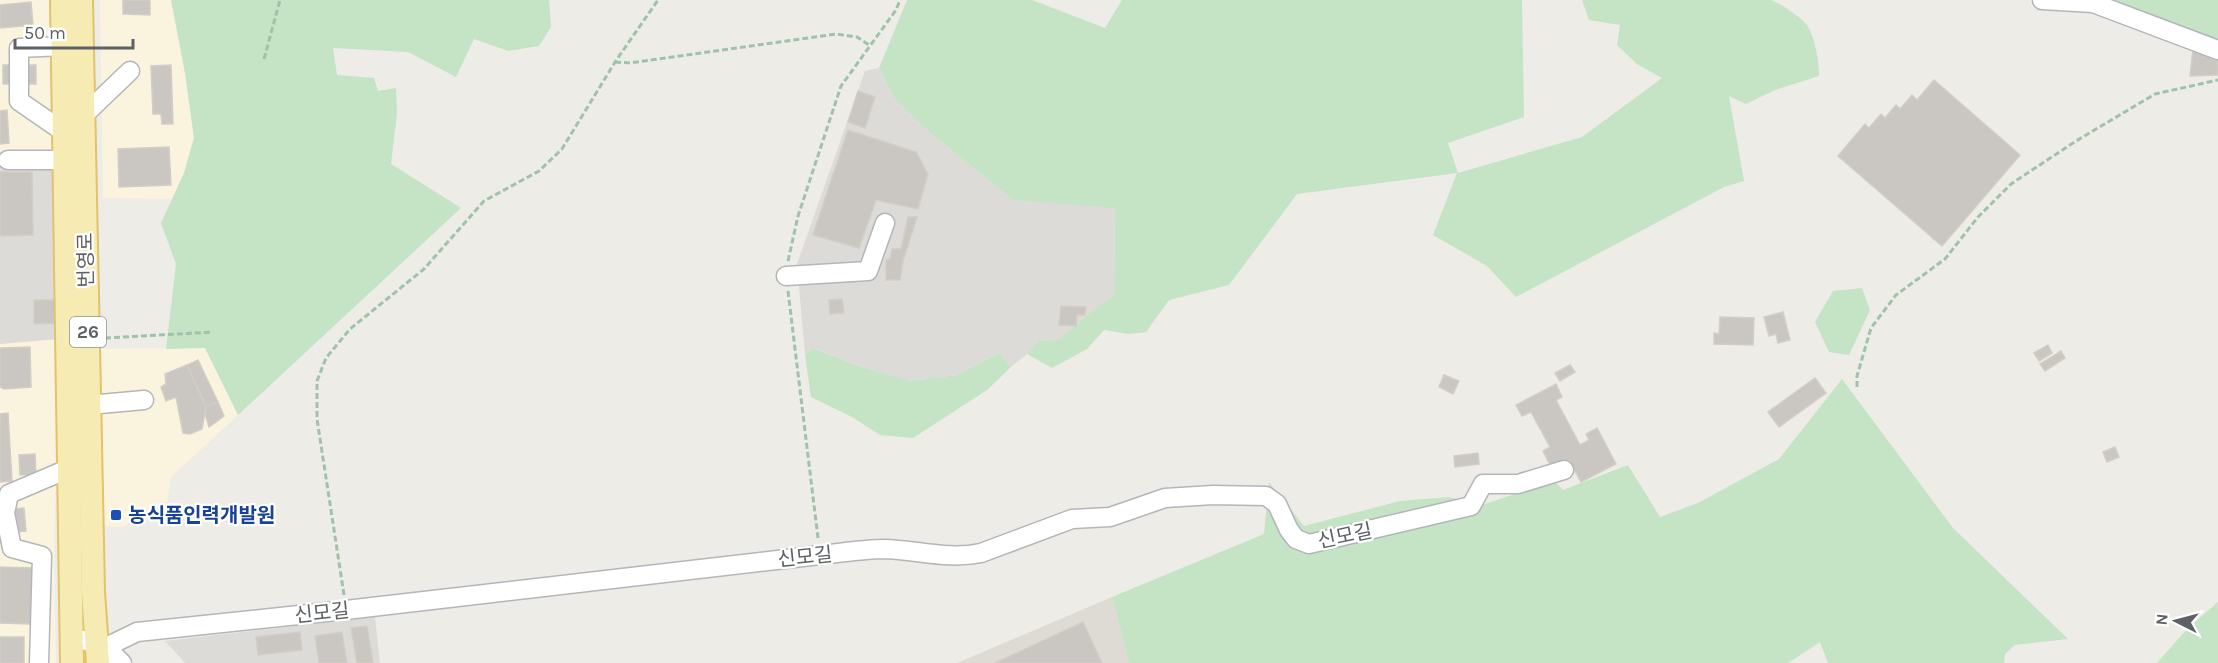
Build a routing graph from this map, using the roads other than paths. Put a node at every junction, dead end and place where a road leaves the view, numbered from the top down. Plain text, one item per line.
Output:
1 (62, 0) edge
2 (81, 0) edge
3 (2042, 0) edge
4 (63, 46) junction
5 (2218, 50) edge
6 (130, 71) dead end
7 (84, 115) junction
8 (64, 132) junction
9 (8, 160) dead end
10 (65, 160) junction
11 (885, 223) dead end
12 (786, 276) dead end
13 (144, 400) dead end
14 (89, 405) junction
15 (70, 468) junction
16 (1564, 470) dead end
17 (73, 637) junction
18 (100, 651) edge
19 (39, 663) edge
20 (72, 663) edge
21 (122, 663) edge

1 - 4 main road, 번영로 / 26
2 - 7 main road, 번영로 / 26
3 - 5 street
4 - 8 main road, 번영로 / 26
4 - 8 street
6 - 7 street
7 - 14 main road, 번영로 / 26
8 - 10 main road, 번영로 / 26
9 - 10 street
10 - 15 main road, 번영로 / 26
11 - 12 street
13 - 14 street
14 - 18 main road, 번영로 / 26
15 - 17 main road, 번영로 / 26
15 - 19 street
16 - 18 street, 신모길
17 - 18 street
17 - 20 main road, 번영로 / 26
18 - 21 street

